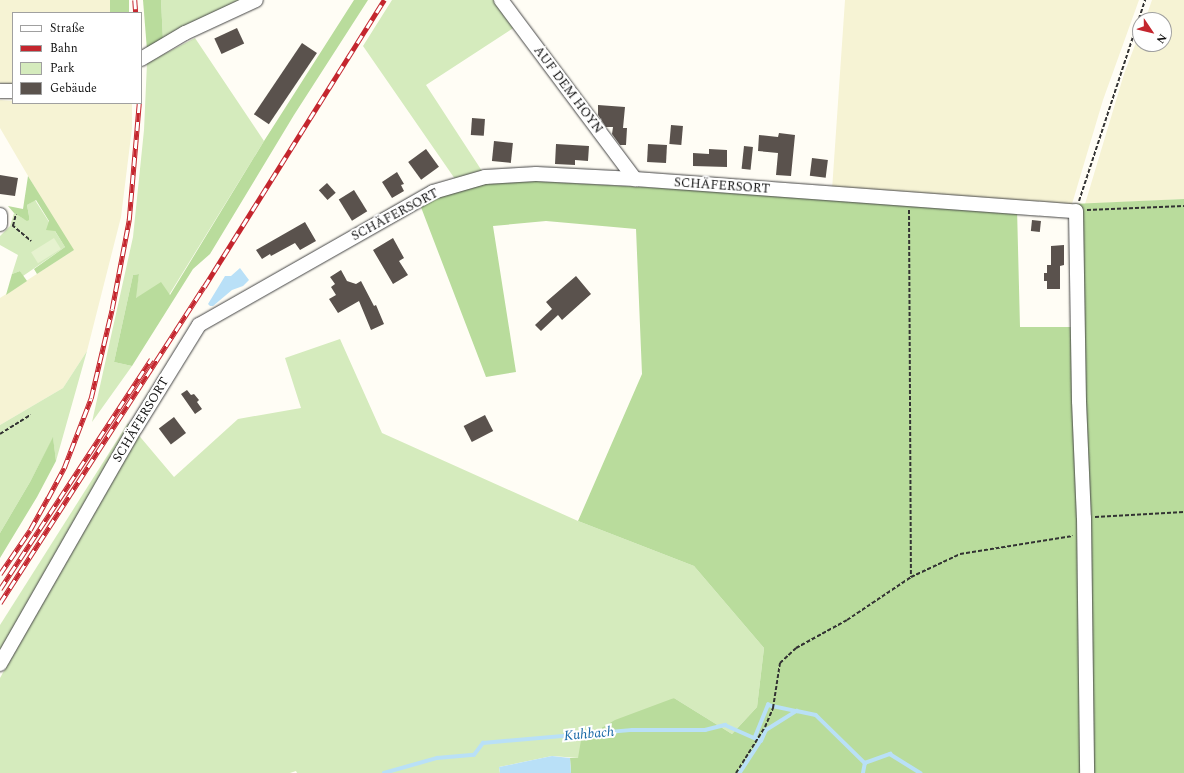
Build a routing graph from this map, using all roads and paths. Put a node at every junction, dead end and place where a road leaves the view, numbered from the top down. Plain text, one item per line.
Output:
1 (256, 0) edge
2 (501, 0) edge
3 (1145, 0) edge
4 (142, 58) edge
5 (0, 91) edge
6 (12, 91) edge
7 (635, 180) junction
8 (909, 199) junction
9 (1184, 206) edge
10 (1076, 211) junction
11 (16, 214) dead end
12 (4, 222) edge
13 (31, 241) dead end
14 (31, 415) dead end
15 (0, 434) edge
16 (1184, 512) edge
17 (1084, 518) junction
18 (1084, 534) junction
19 (912, 577) junction
20 (0, 664) edge
21 (736, 773) edge
22 (1087, 773) edge

1 - 4 street
2 - 7 street, AUF DEM HOYN
3 - 10 path
5 - 6 street
7 - 8 street, SCHÄFERSORT
7 - 20 street, SCHÄFERSORT
8 - 10 street, SCHÄFERSORT
8 - 19 path
9 - 10 path
10 - 17 street
11 - 12 path
12 - 13 path
14 - 15 path
16 - 17 path
17 - 18 street
18 - 19 path
18 - 22 street
19 - 21 path

